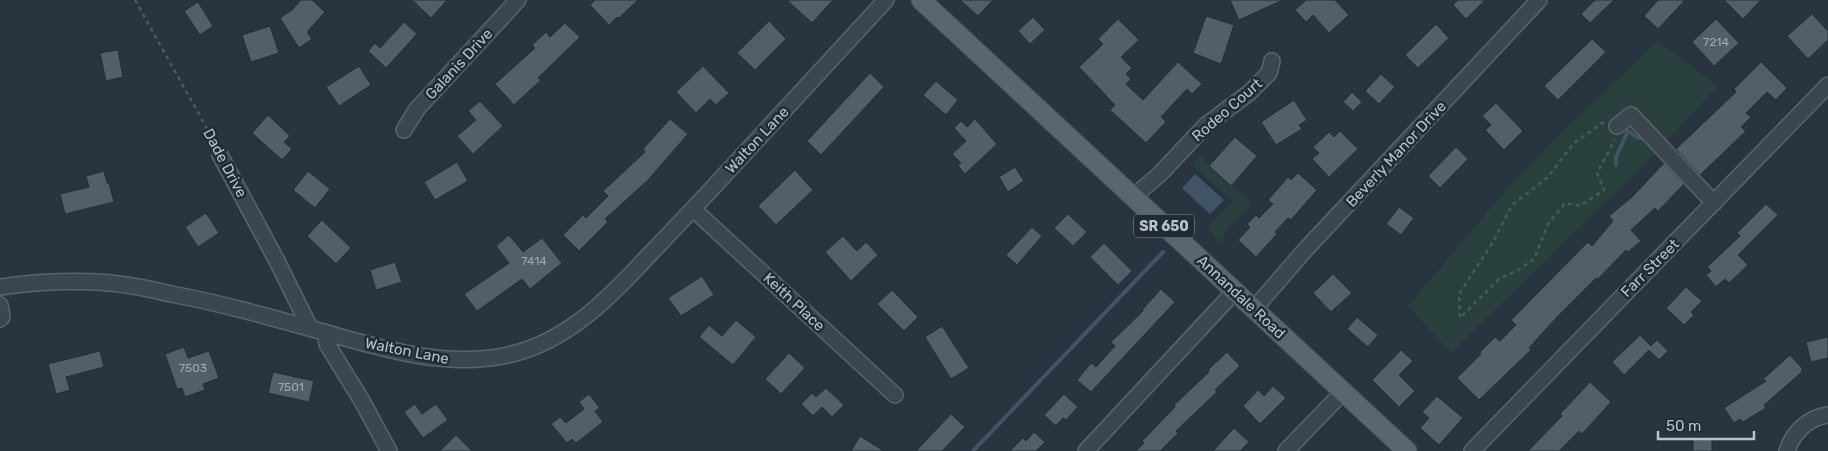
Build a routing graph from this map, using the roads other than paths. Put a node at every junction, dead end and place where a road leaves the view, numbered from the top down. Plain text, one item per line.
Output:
1 (518, 0) edge
2 (886, 0) edge
3 (921, 0) edge
4 (1539, 0) edge
5 (1272, 61) dead end
6 (1828, 85) edge
7 (1617, 126) road end
8 (404, 130) dead end
9 (220, 155) road end
10 (1133, 197) junction
11 (1714, 203) junction
12 (694, 209) junction
13 (0, 287) edge
14 (1234, 291) junction
15 (0, 305) edge
16 (1254, 309) junction
17 (0, 319) edge
18 (310, 328) junction
19 (325, 332) junction
20 (1342, 392) junction
21 (895, 395) dead end
22 (1828, 415) edge
23 (389, 451) edge
24 (1086, 451) edge
25 (1286, 451) edge
26 (1407, 451) edge
27 (1472, 451) edge
28 (1787, 451) edge

1 - 8 street, Galanis Drive
2 - 12 street, Walton Lane
3 - 10 main road, Annandale Road / SR 650
4 - 16 street, Beverly Manor Drive
5 - 10 street, Rodeo Court
6 - 11 street, Farr Street
7 - 11 street
9 - 18 street, Dade Drive
10 - 14 main road, Annandale Road / SR 650
11 - 27 street, Farr Street
12 - 19 street, Walton Lane
12 - 21 street, Keith Place
13 - 18 street, Walton Lane
14 - 16 main road, Annandale Road / SR 650
14 - 24 street
15 - 17 street
16 - 20 main road, Annandale Road / SR 650
18 - 19 street, Walton Lane
19 - 23 street
20 - 25 street
20 - 26 main road, Annandale Road / SR 650
22 - 28 street

